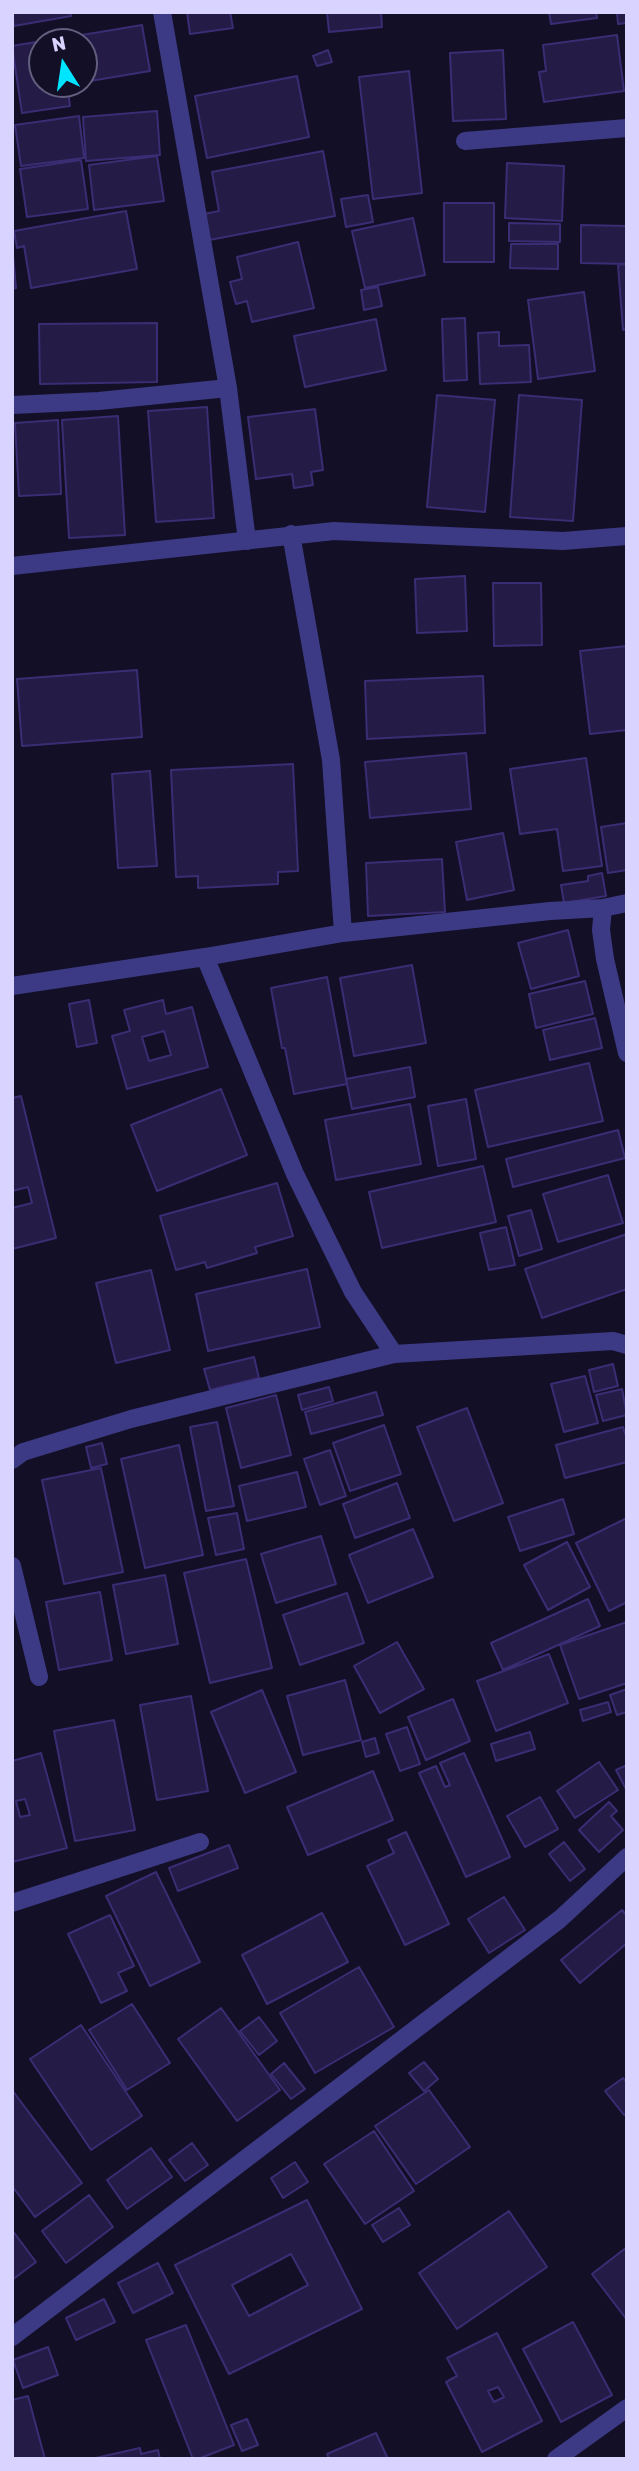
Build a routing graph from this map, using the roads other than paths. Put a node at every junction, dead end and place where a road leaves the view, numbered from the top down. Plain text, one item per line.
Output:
1 (162, 12) edge
2 (627, 128) edge
3 (464, 141) dead end
4 (228, 388) junction
5 (12, 405) edge
6 (291, 534) junction
7 (627, 536) edge
8 (247, 541) junction
9 (12, 566) edge
10 (627, 903) edge
11 (603, 908) junction
12 (344, 933) junction
13 (205, 957) junction
14 (12, 986) edge
15 (627, 1053) edge
16 (627, 1345) edge
17 (394, 1354) junction
18 (12, 1460) edge
19 (12, 1566) edge
20 (39, 1677) dead end
21 (200, 1842) dead end
22 (627, 1857) edge
23 (12, 1903) edge
24 (12, 2337) edge
25 (627, 2408) edge
26 (556, 2459) edge

1 - 4 street
2 - 3 street
4 - 5 street
4 - 8 street
6 - 7 street
6 - 8 street
6 - 12 street
8 - 9 street
10 - 11 street
11 - 12 street
11 - 15 street
12 - 13 street
13 - 14 street
13 - 17 street
16 - 17 street
17 - 18 street
19 - 20 street
21 - 23 street
22 - 24 street
25 - 26 street

